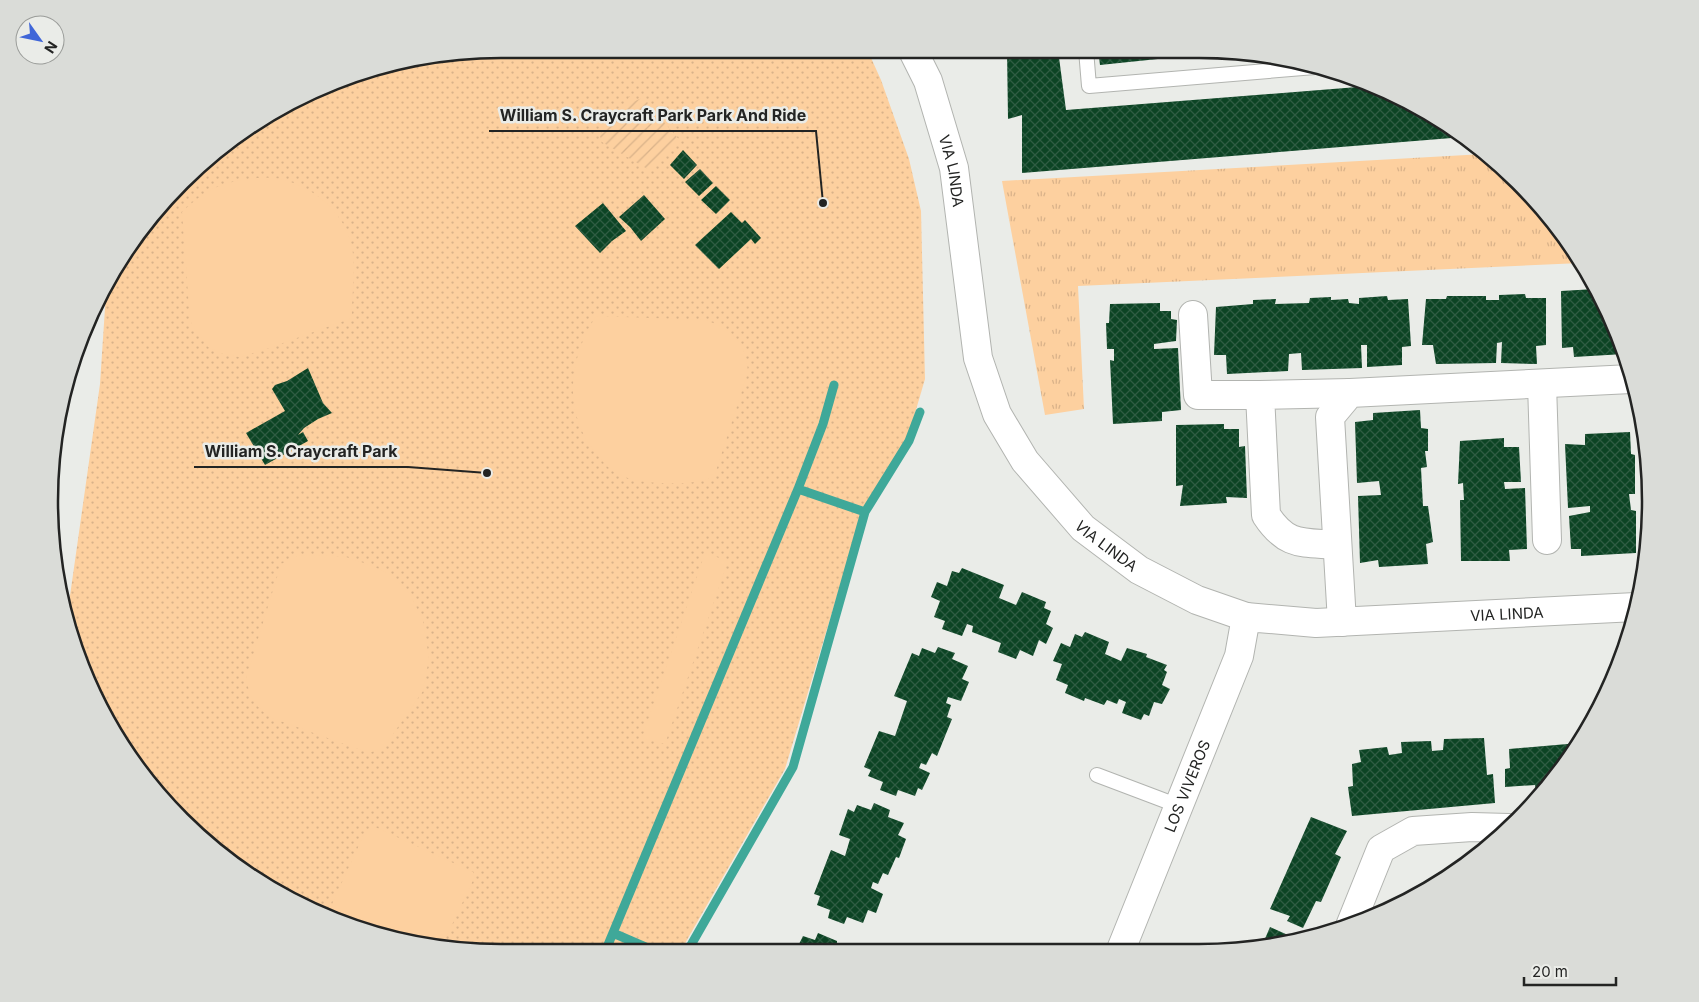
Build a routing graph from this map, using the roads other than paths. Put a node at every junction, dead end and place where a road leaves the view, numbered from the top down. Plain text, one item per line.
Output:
1 (916, 58) edge
2 (1087, 58) edge
3 (1296, 69) edge
4 (1194, 315) dead end
5 (1624, 379) edge
6 (1542, 384) junction
7 (1350, 393) junction
8 (1260, 395) junction
9 (1547, 540) dead end
10 (1337, 545) junction
11 (1628, 607) edge
12 (1246, 617) junction
13 (1342, 622) junction
14 (1098, 774) dead end
15 (1179, 806) junction
16 (1497, 828) edge
17 (1354, 916) edge
18 (1123, 944) edge

1 - 12 street, VIA LINDA
2 - 3 lane
4 - 8 street
5 - 6 street
6 - 7 street
6 - 9 street
7 - 8 street
7 - 10 street
8 - 10 street
10 - 13 street
11 - 13 street, VIA LINDA
12 - 13 street, VIA LINDA
12 - 15 street, LOS VIVEROS
14 - 15 lane
15 - 18 street, LOS VIVEROS
16 - 17 street

